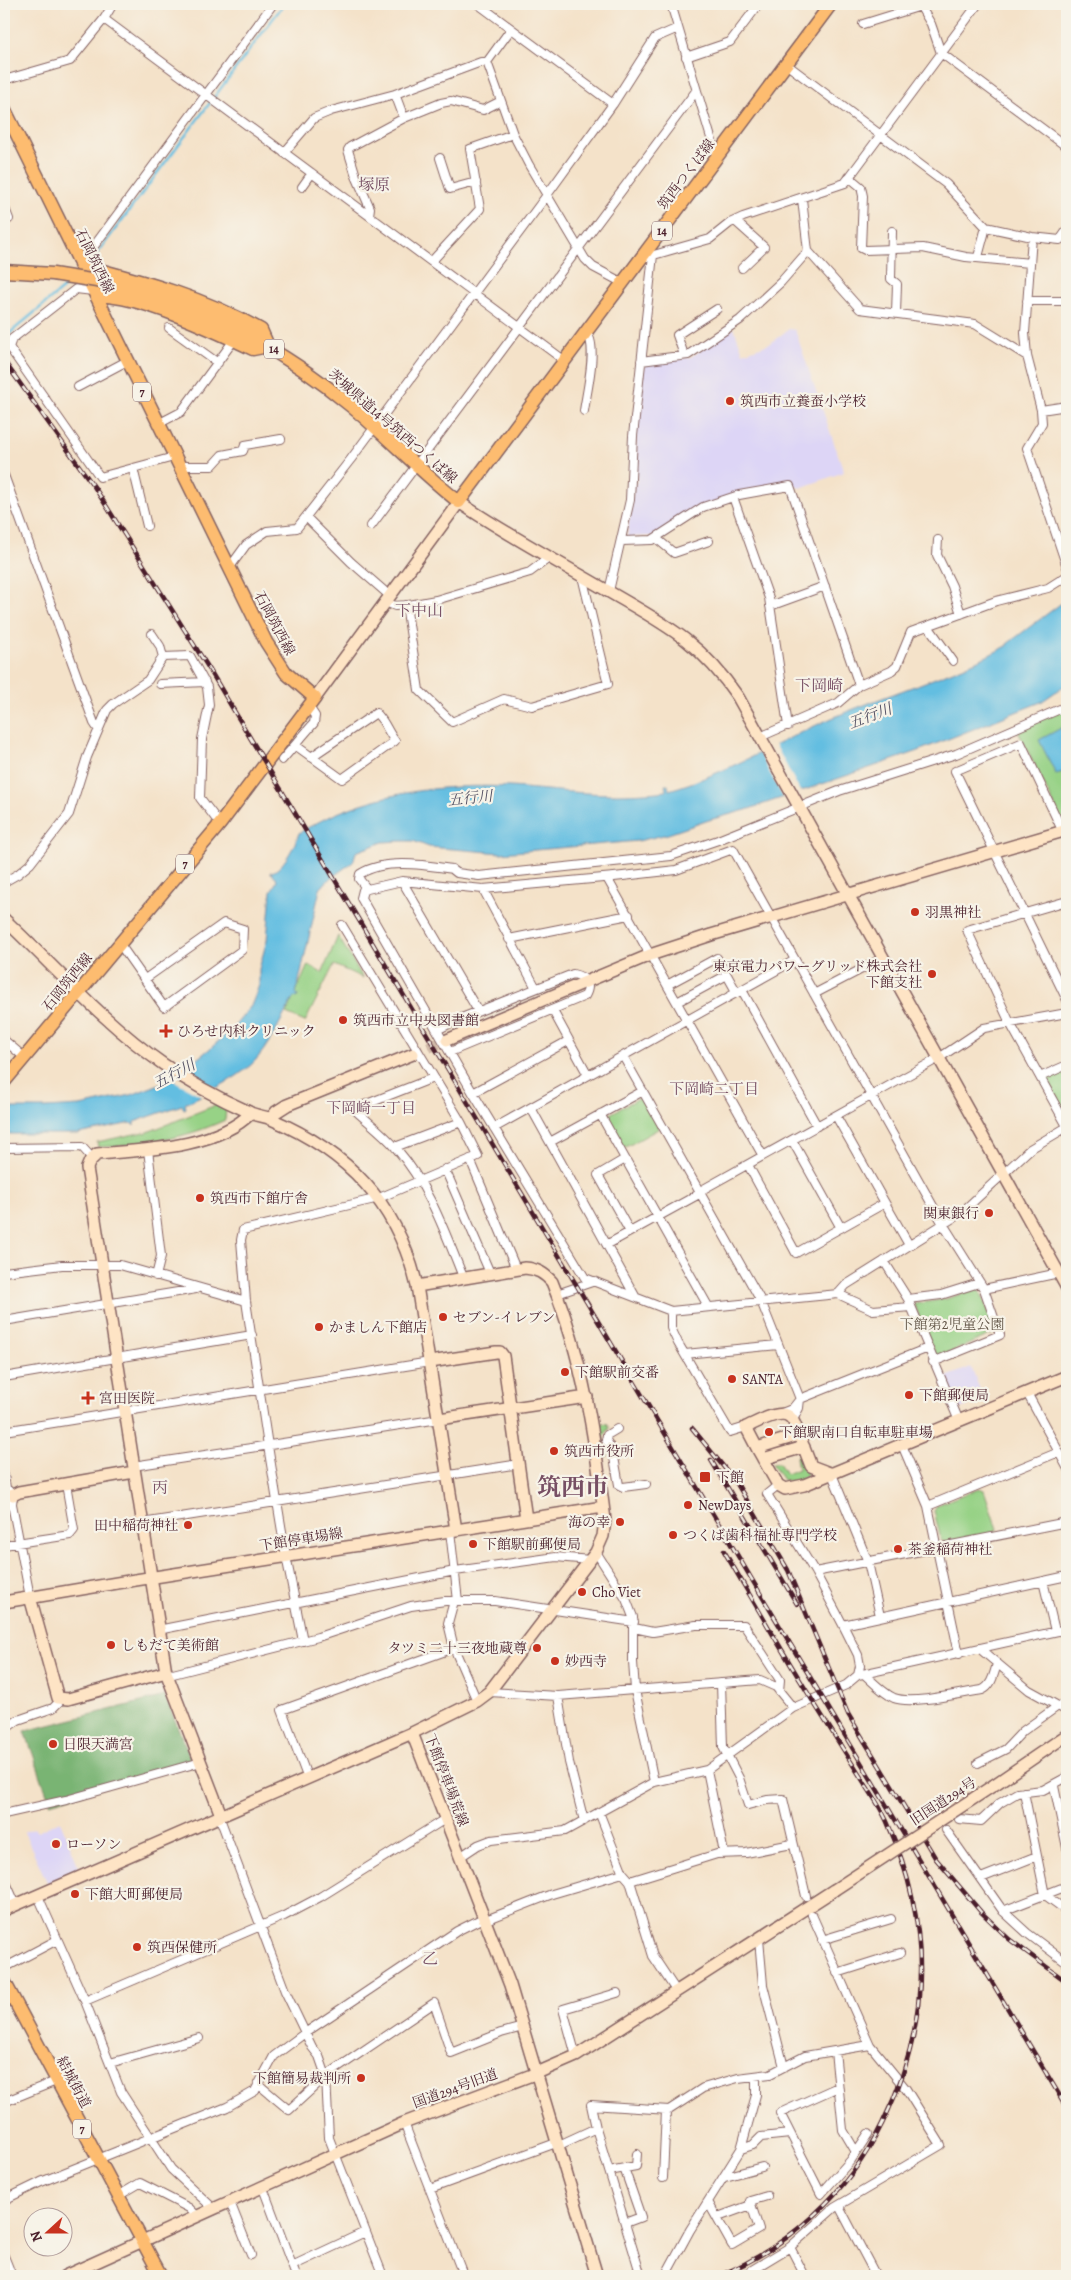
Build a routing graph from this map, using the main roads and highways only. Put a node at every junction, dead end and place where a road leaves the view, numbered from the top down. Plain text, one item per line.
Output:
1 (831, 4) edge
2 (4, 108) edge
3 (80, 265) junction
4 (4, 271) edge
5 (94, 294) junction
6 (268, 346) junction
7 (492, 457) joint
8 (4, 1082) edge
9 (4, 1980) edge
10 (161, 2276) edge

1 - 7 main road, 筑西つくば線 / 14
2 - 3 main road, 石岡筑西線 / 7
3 - 5 main road, 石岡筑西線 / 7
3 - 6 main road
4 - 6 main road, 茨城県道14号筑西つくば線 / 14, bridge
5 - 6 main road
5 - 8 main road, 石岡筑西線 / 7
6 - 7 main road, 茨城県道14号筑西つくば線 / 14
9 - 10 main road, 結城街道 / 7

